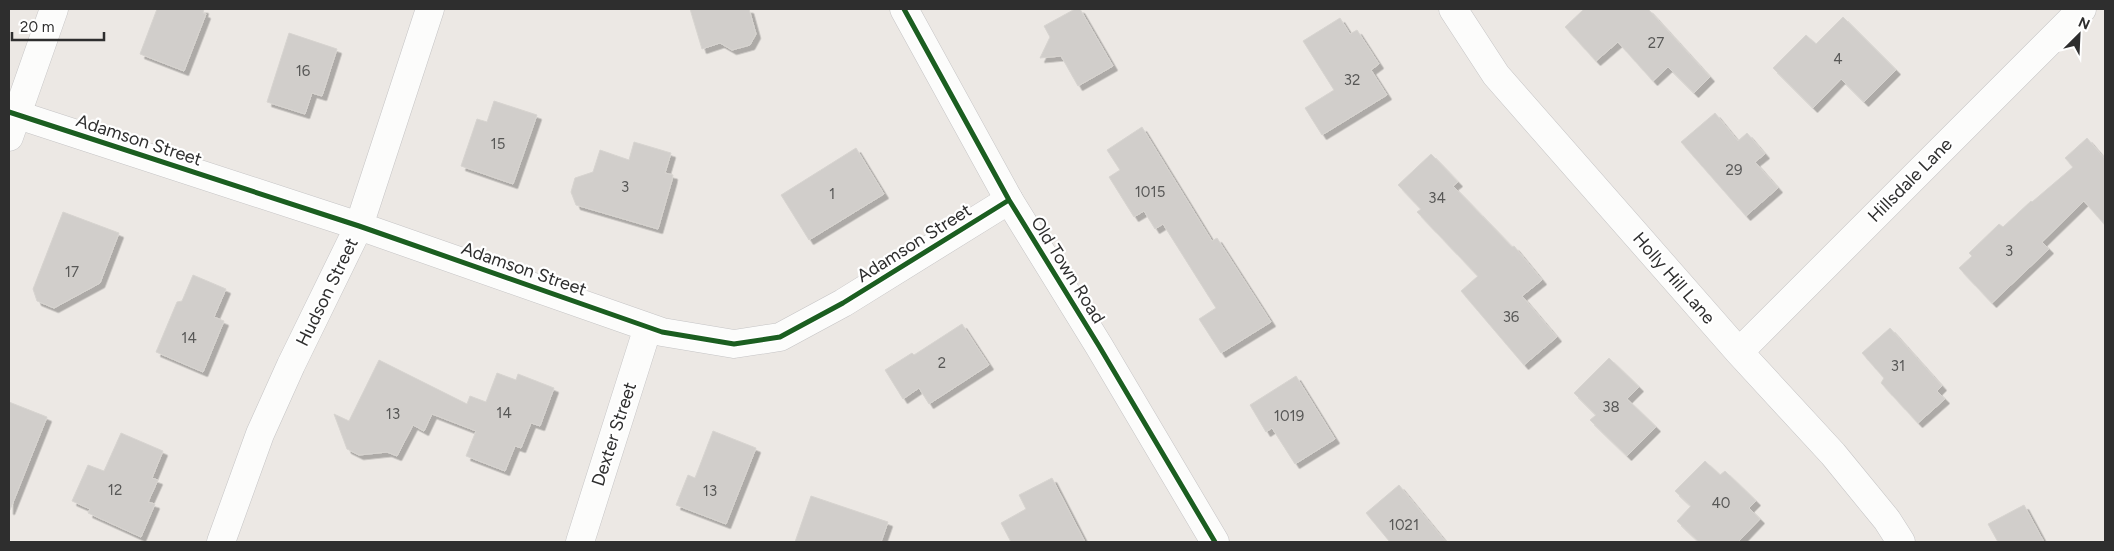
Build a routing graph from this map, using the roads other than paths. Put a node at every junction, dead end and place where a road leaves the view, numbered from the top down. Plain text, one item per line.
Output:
1 (54, 9) edge
2 (430, 9) edge
3 (904, 9) edge
4 (1453, 9) edge
5 (2082, 9) edge
6 (11, 121) edge
7 (1009, 200) junction
8 (359, 226) junction
9 (648, 326) junction
10 (1739, 352) junction
11 (221, 542) edge
12 (580, 542) edge
13 (1215, 542) edge
14 (1901, 542) edge

1 - 6 street
2 - 8 street, Hudson Street
3 - 7 street, Old Town Road
4 - 10 street, Holly Hill Lane
5 - 10 street, Hillsdale Lane
6 - 8 street, Adamson Street
7 - 9 street, Adamson Street
7 - 13 street, Old Town Road
8 - 9 street, Adamson Street
8 - 11 street, Hudson Street
9 - 12 street, Dexter Street
10 - 14 street, Holly Hill Lane

